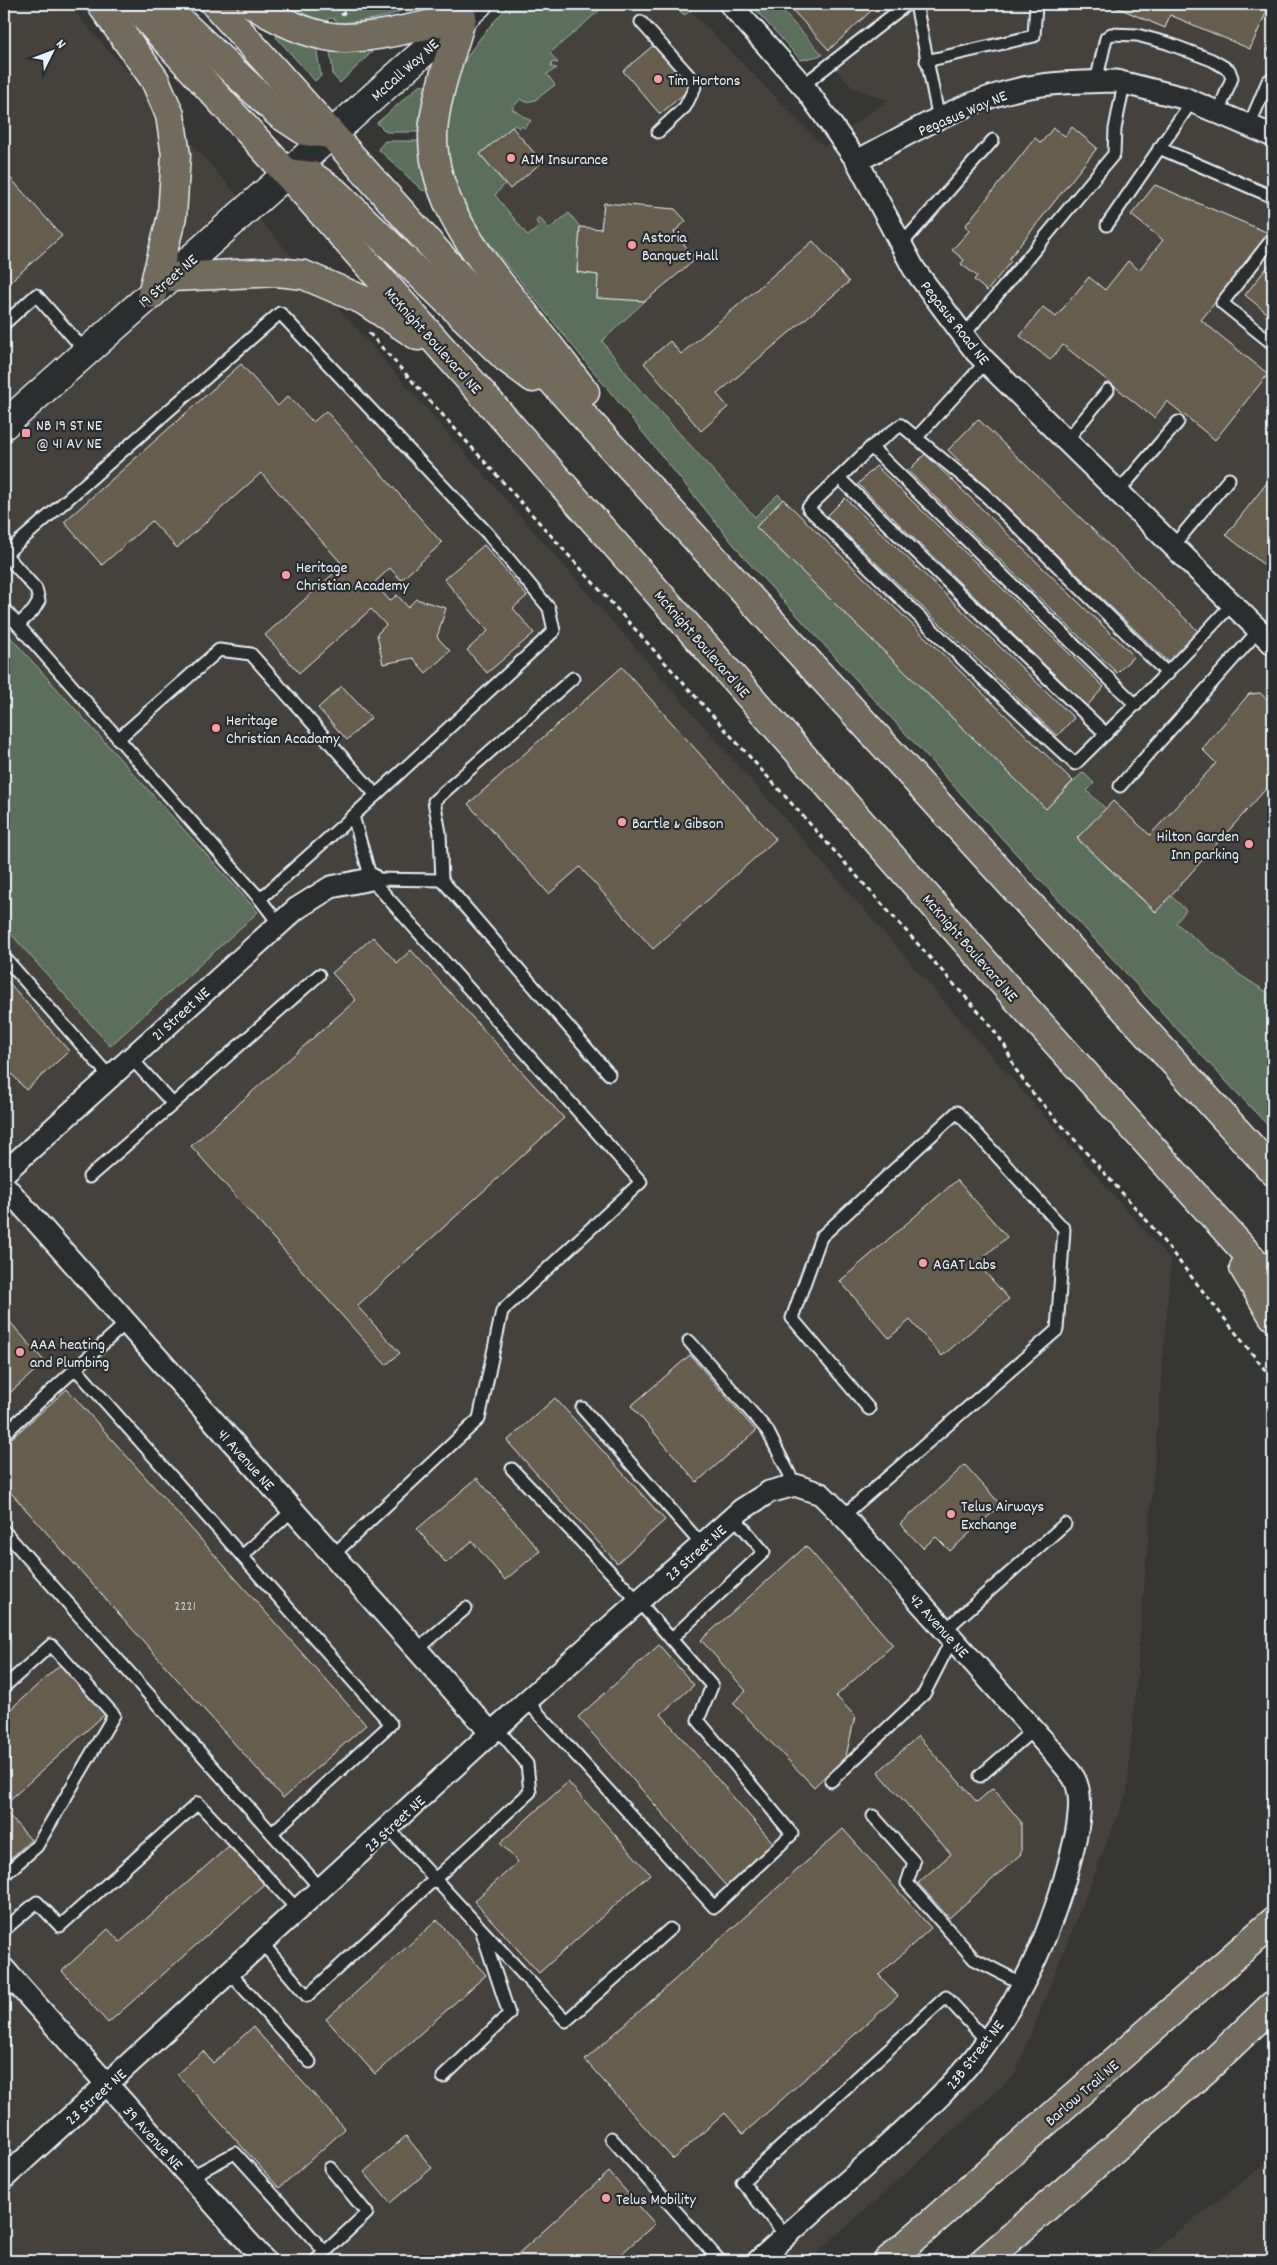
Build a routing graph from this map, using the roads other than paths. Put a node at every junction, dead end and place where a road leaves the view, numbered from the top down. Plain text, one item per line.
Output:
1 (101, 4) edge
2 (133, 4) edge
3 (162, 4) edge
4 (215, 4) edge
5 (252, 4) edge
6 (730, 4) edge
7 (907, 4) edge
8 (916, 4) edge
9 (1036, 4) edge
10 (470, 10) edge
11 (641, 22) dead end
12 (926, 61) junction
13 (1273, 78) edge
14 (1096, 82) junction
15 (1124, 83) junction
16 (802, 86) junction
17 (1192, 101) junction
18 (1218, 112) junction
19 (939, 120) junction
20 (1249, 126) junction
21 (658, 132) dead end
22 (331, 134) junction
23 (1273, 136) edge
24 (993, 140) dead end
25 (1159, 148) junction
26 (857, 161) junction
27 (286, 173) junction
28 (1273, 197) edge
29 (1107, 224) dead end
30 (1273, 238) edge
31 (901, 245) junction
32 (162, 285) junction
33 (4, 324) edge
34 (963, 336) junction
35 (1273, 344) edge
36 (86, 352) junction
37 (449, 356) junction
38 (986, 362) junction
39 (1108, 390) dead end
40 (581, 413) junction
41 (1178, 422) dead end
42 (4, 426) edge
43 (916, 438) junction
44 (1066, 441) junction
45 (871, 447) junction
46 (839, 478) junction
47 (1229, 479) dead end
48 (646, 483) junction
49 (1118, 492) junction
50 (1174, 546) junction
51 (4, 555) edge
52 (1232, 604) junction
53 (4, 609) edge
54 (18, 624) junction
55 (1266, 637) edge
56 (1168, 674) junction
57 (573, 678) dead end
58 (1136, 705) junction
59 (1106, 734) junction
60 (118, 739) junction
61 (1120, 786) dead end
62 (376, 795) junction
63 (353, 816) junction
64 (370, 879) junction
65 (442, 880) junction
66 (260, 899) junction
67 (279, 924) junction
68 (4, 957) edge
69 (319, 975) dead end
70 (131, 1058) junction
71 (609, 1074) dead end
72 (110, 1077) junction
73 (173, 1104) junction
74 (1273, 1171) edge
75 (89, 1177) dead end
76 (5, 1185) edge
77 (1217, 1221) junction
78 (1273, 1282) edge
79 (1273, 1316) edge
80 (126, 1323) junction
81 (689, 1341) dead end
82 (76, 1369) junction
83 (582, 1408) dead end
84 (869, 1409) dead end
85 (4, 1434) edge
86 (512, 1469) dead end
87 (795, 1485) junction
88 (293, 1510) junction
89 (843, 1516) junction
90 (734, 1517) junction
91 (1065, 1524) dead end
92 (4, 1531) edge
93 (702, 1545) junction
94 (333, 1555) junction
95 (242, 1556) junction
96 (639, 1602) junction
97 (466, 1608) dead end
98 (948, 1635) junction
99 (671, 1639) junction
100 (418, 1650) junction
101 (4, 1687) edge
102 (527, 1701) junction
103 (494, 1730) junction
104 (1033, 1730) junction
105 (980, 1776) dead end
106 (1075, 1779) joint
107 (831, 1781) dead end
108 (873, 1816) dead end
109 (388, 1828) junction
110 (272, 1833) junction
111 (4, 1875) edge
112 (434, 1878) junction
113 (321, 1889) junction
114 (298, 1910) junction
115 (1269, 1923) edge
116 (480, 1928) junction
117 (670, 1929) dead end
118 (4, 1930) edge
119 (262, 1943) junction
120 (4, 1969) edge
121 (230, 1973) junction
122 (1023, 1984) junction
123 (1273, 2005) edge
124 (988, 2041) junction
125 (310, 2062) dead end
126 (442, 2077) dead end
127 (107, 2085) junction
128 (611, 2138) dead end
129 (330, 2168) dead end
130 (190, 2177) junction
131 (4, 2178) edge
132 (786, 2236) junction
133 (325, 2252) junction
134 (265, 2261) edge
135 (315, 2261) edge
136 (720, 2261) edge
137 (758, 2261) edge
138 (888, 2261) edge
139 (984, 2261) edge

1 - 32 main road
2 - 27 main road, McKnight Boulevard NE
3 - 22 main road
4 - 22 main road
5 - 10 main road
6 - 16 street, Pegasus Road NE
7 - 16 lane
8 - 12 lane
9 - 12 lane
10 - 22 street, McCall Way NE
10 - 48 main road
11 - 21 lane
12 - 19 lane
13 - 20 lane
14 - 15 street, Pegasus Way NE
14 - 18 lane
14 - 19 street, Pegasus Way NE
15 - 17 street, Pegasus Way NE
15 - 34 lane
16 - 26 street, Pegasus Road NE
17 - 18 street, Pegasus Way NE
17 - 25 lane
18 - 20 street, Pegasus Way NE
19 - 26 street, Pegasus Way NE
20 - 23 street, Pegasus Way NE
22 - 27 street, 19 Street NE
22 - 40 main road
24 - 31 lane
25 - 28 lane
25 - 29 lane
26 - 31 street, Pegasus Road NE
27 - 32 street, 19 Street NE
27 - 37 main road, McKnight Boulevard NE
27 - 40 main road
30 - 35 lane
31 - 34 street, Pegasus Road NE
32 - 36 street, 19 Street NE
32 - 37 main road
33 - 36 lane
34 - 38 street, Pegasus Road NE
36 - 42 street, 19 Street NE
37 - 77 main road, McKnight Boulevard NE
38 - 43 lane
38 - 44 street, Pegasus Road NE
39 - 44 lane
40 - 48 main road
41 - 49 lane
43 - 45 lane
43 - 56 lane
44 - 49 street, Pegasus Road NE
45 - 46 lane
45 - 58 lane
46 - 59 lane
46 - 59 lane
47 - 50 lane
48 - 74 main road
49 - 50 street, Pegasus Road NE
50 - 52 street, Pegasus Road NE
51 - 54 lane
51 - 62 lane
52 - 55 street, Pegasus Road NE
52 - 56 lane
53 - 54 lane
54 - 60 lane
55 - 61 lane
56 - 58 lane
57 - 65 lane
58 - 59 lane
60 - 62 lane
60 - 66 lane
62 - 63 lane
63 - 64 lane
63 - 66 lane
64 - 65 lane
64 - 67 street, 21 Street NE
64 - 94 lane
65 - 71 lane
66 - 67 lane
67 - 70 street, 21 Street NE
68 - 72 lane
69 - 73 lane
70 - 72 street, 21 Street NE
70 - 73 lane
72 - 76 street, 21 Street NE
73 - 75 lane
76 - 80 street, 41 Avenue NE
77 - 78 main road, McKnight Boulevard NE
77 - 79 main road
80 - 82 lane
80 - 88 street, 41 Avenue NE
81 - 87 lane
82 - 85 lane
82 - 95 lane
83 - 93 lane
84 - 89 lane
86 - 96 lane
87 - 89 street, 42 Avenue NE
87 - 90 street, 23 Street NE
88 - 94 street, 41 Avenue NE
88 - 95 lane
89 - 98 street, 42 Avenue NE
90 - 93 street, 23 Street NE
90 - 99 lane
91 - 98 lane
92 - 110 lane
93 - 96 street, 23 Street NE
94 - 100 street, 41 Avenue NE
95 - 110 lane
96 - 99 lane
96 - 102 street, 23 Street NE
97 - 100 lane
98 - 104 street, 42 Avenue NE
98 - 107 lane
99 - 102 lane
100 - 103 street, 41 Avenue NE
101 - 111 lane
102 - 103 street, 23 Street NE
103 - 109 street, 23 Street NE
103 - 112 lane
104 - 105 lane
104 - 106 street, 42 Avenue NE
106 - 122 street, 23B Street NE
108 - 122 lane
109 - 112 lane
109 - 113 street, 23 Street NE
110 - 113 lane
112 - 116 lane
112 - 119 lane
113 - 114 street, 23 Street NE
114 - 118 lane
114 - 119 street, 23 Street NE
115 - 138 main road, Barlow Trail NE
116 - 117 lane
116 - 126 lane
119 - 121 street, 23 Street NE
120 - 127 street, 39 Avenue NE
121 - 125 lane
121 - 127 street, 23 Street NE
122 - 124 street, 23B Street NE
123 - 139 main road
124 - 132 street, 23B Street NE
124 - 132 lane
127 - 130 street, 39 Avenue NE
127 - 131 street, 23 Street NE
128 - 136 lane
129 - 133 lane
130 - 133 lane
130 - 134 street, 39 Avenue NE
132 - 137 street, 23B Street NE
133 - 135 lane

